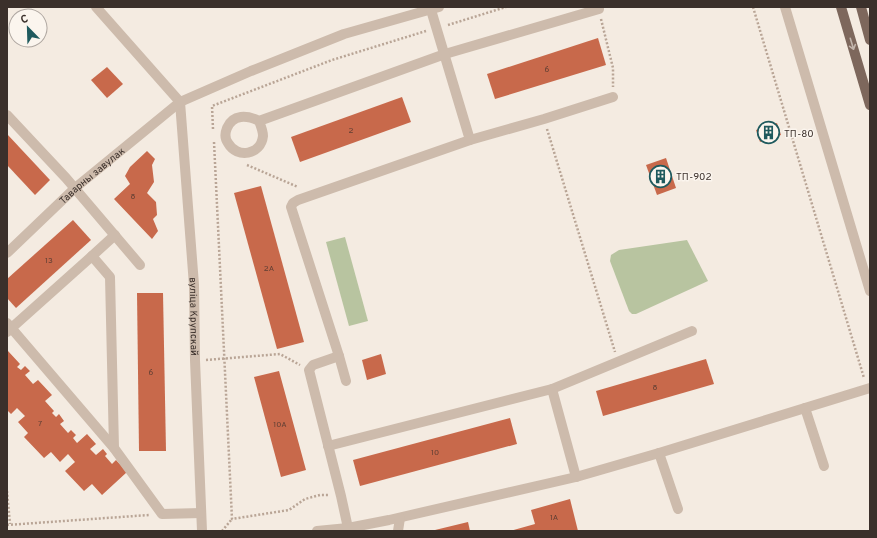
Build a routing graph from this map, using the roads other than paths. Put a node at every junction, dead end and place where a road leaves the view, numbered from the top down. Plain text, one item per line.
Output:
1 (96, 7) edge
2 (785, 7) edge
3 (841, 7) edge
4 (861, 7) edge
5 (435, 8) edge
6 (599, 9) road end
7 (870, 40) edge
8 (445, 54) junction
9 (613, 97) road end
10 (180, 102) junction
11 (870, 105) edge
12 (7, 115) edge
13 (259, 122) dead end
14 (470, 140) junction
15 (75, 188) junction
16 (115, 235) junction
17 (7, 253) edge
18 (92, 256) junction
19 (140, 265) dead end
20 (870, 291) edge
21 (8, 328) edge
22 (692, 331) dead end
23 (339, 356) junction
24 (346, 381) dead end
25 (868, 388) edge
26 (552, 390) junction
27 (805, 408) junction
28 (328, 446) junction
29 (114, 448) junction
30 (659, 453) junction
31 (824, 466) dead end
32 (576, 477) junction
33 (678, 509) dead end
34 (201, 513) junction
35 (400, 518) junction
36 (348, 528) junction
37 (202, 531) edge
38 (317, 531) edge
39 (398, 531) edge

1 - 10 street
2 - 20 street
3 -> 11 main road
4 - 7 main road
5 - 8 street
5 - 10 street, Таварны завулак
6 - 8 street
8 - 13 street
8 - 14 street
9 - 14 street
10 - 15 street, Таварны завулак
10 - 34 street, вуліца Крупскай
12 - 15 street
14 - 23 street
15 - 16 street
15 - 17 street, Таварны завулак
16 - 18 street
16 - 19 street
18 - 21 street
18 - 29 street
21 - 29 street
22 - 26 street
23 - 24 street
23 - 28 street
25 - 27 street
26 - 28 street
26 - 32 street
27 - 30 street
27 - 31 street
28 - 36 street
29 - 34 street
30 - 32 street
30 - 33 street
32 - 35 street
34 - 37 street, вуліца Крупскай
35 - 36 street
35 - 39 street
36 - 38 street

